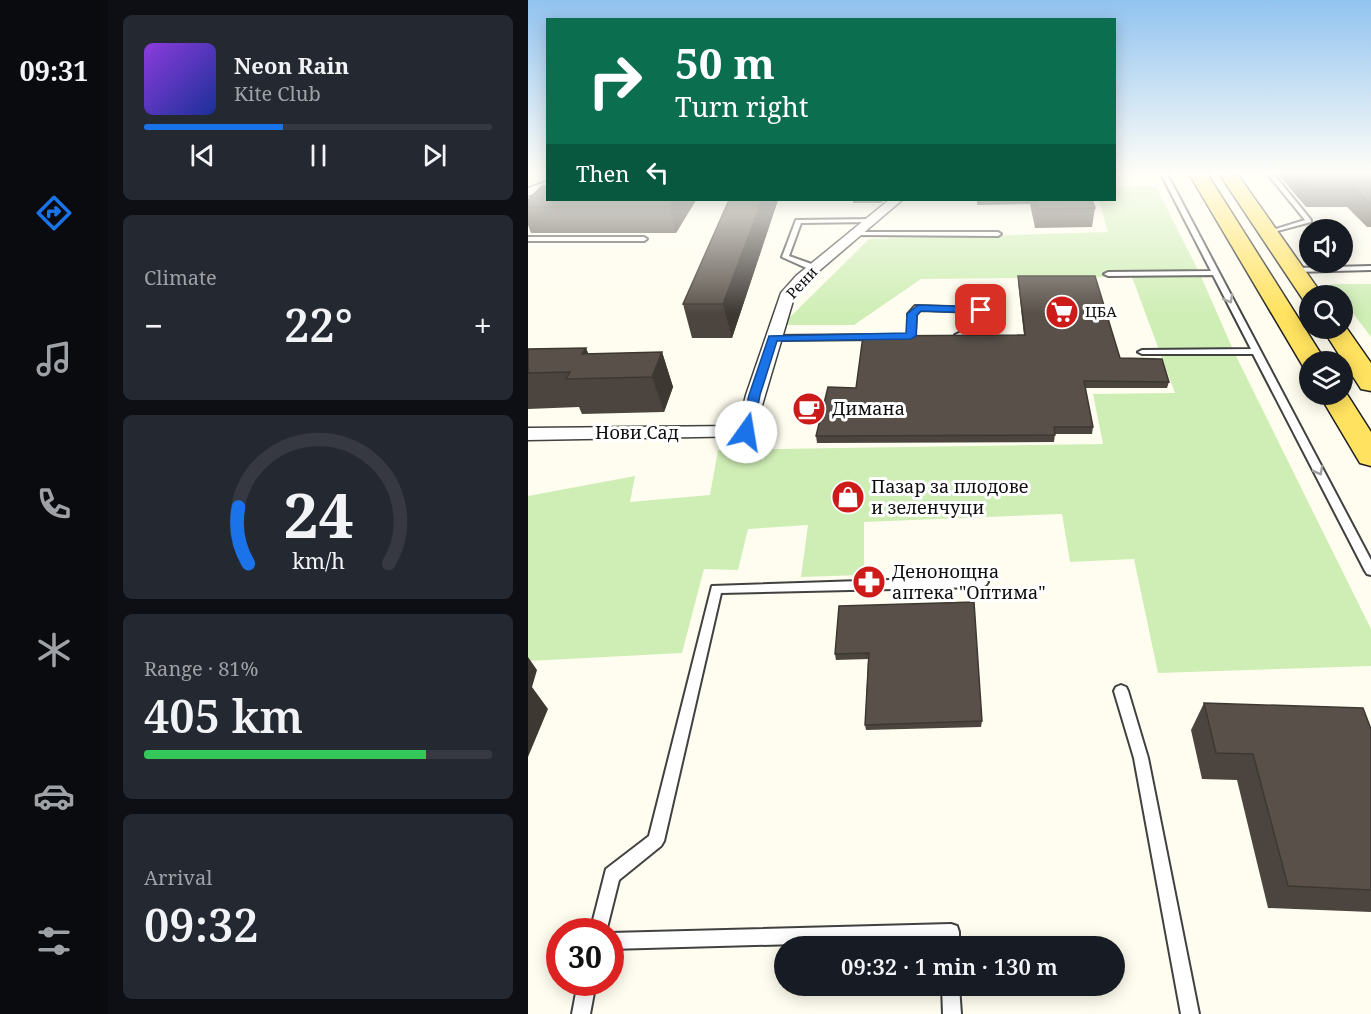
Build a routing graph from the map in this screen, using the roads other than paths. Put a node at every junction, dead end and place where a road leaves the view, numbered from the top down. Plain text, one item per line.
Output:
1 (1187, 219) edge
2 (1226, 219) edge
3 (1259, 219) edge
4 (1308, 219) edge
5 (798, 220) joint
6 (871, 220) joint
7 (856, 233) junction
8 (1268, 233) junction
9 (998, 234) dead end
10 (528, 239) edge
11 (644, 239) edge
12 (814, 268) junction
13 (1371, 268) edge
14 (1295, 270) junction
15 (1215, 273) junction
16 (1108, 274) dead end
17 (1305, 285) edge
18 (888, 336) edge
19 (900, 336) edge
20 (911, 336) junction
21 (922, 336) edge
22 (952, 336) edge
23 (773, 338) junction
24 (1341, 339) edge
25 (1256, 351) junction
26 (1306, 351) edge
27 (1142, 352) dead end
28 (1371, 383) edge
29 (1340, 405) edge
30 (746, 432) joint
31 (528, 434) edge
32 (1371, 456) edge
33 (1371, 571) edge
34 (982, 582) dead end
35 (1121, 691) dead end
36 (601, 918) edge
37 (799, 936) edge
38 (951, 936) edge
39 (774, 937) edge
40 (624, 941) edge
41 (584, 996) edge
42 (951, 996) edge
43 (581, 1014) edge
44 (952, 1014) edge
45 (1190, 1014) edge

1 - 15 lane
2 - 26 main road
3 - 8 main road
4 - 8 lane
5 - 6 lane
5 - 12 lane
6 - 7 street, Рени
7 - 9 lane
7 - 12 street, Рени
8 - 14 main road
10 - 11 lane
12 - 23 street, Рени
13 - 14 lane
14 - 17 main road
15 - 16 lane
15 -> 25 lane
18 - 23 lane
19 - 20 lane
20 - 21 lane
20 - 22 lane
23 - 30 street, Рени
24 - 28 main road
25 - 27 lane
25 -> 33 lane
29 - 32 main road
30 - 31 street, Нови Сад
34 - 36 lane
35 - 45 lane
37 - 38 lane
39 - 40 lane
41 - 43 lane
42 - 44 lane

